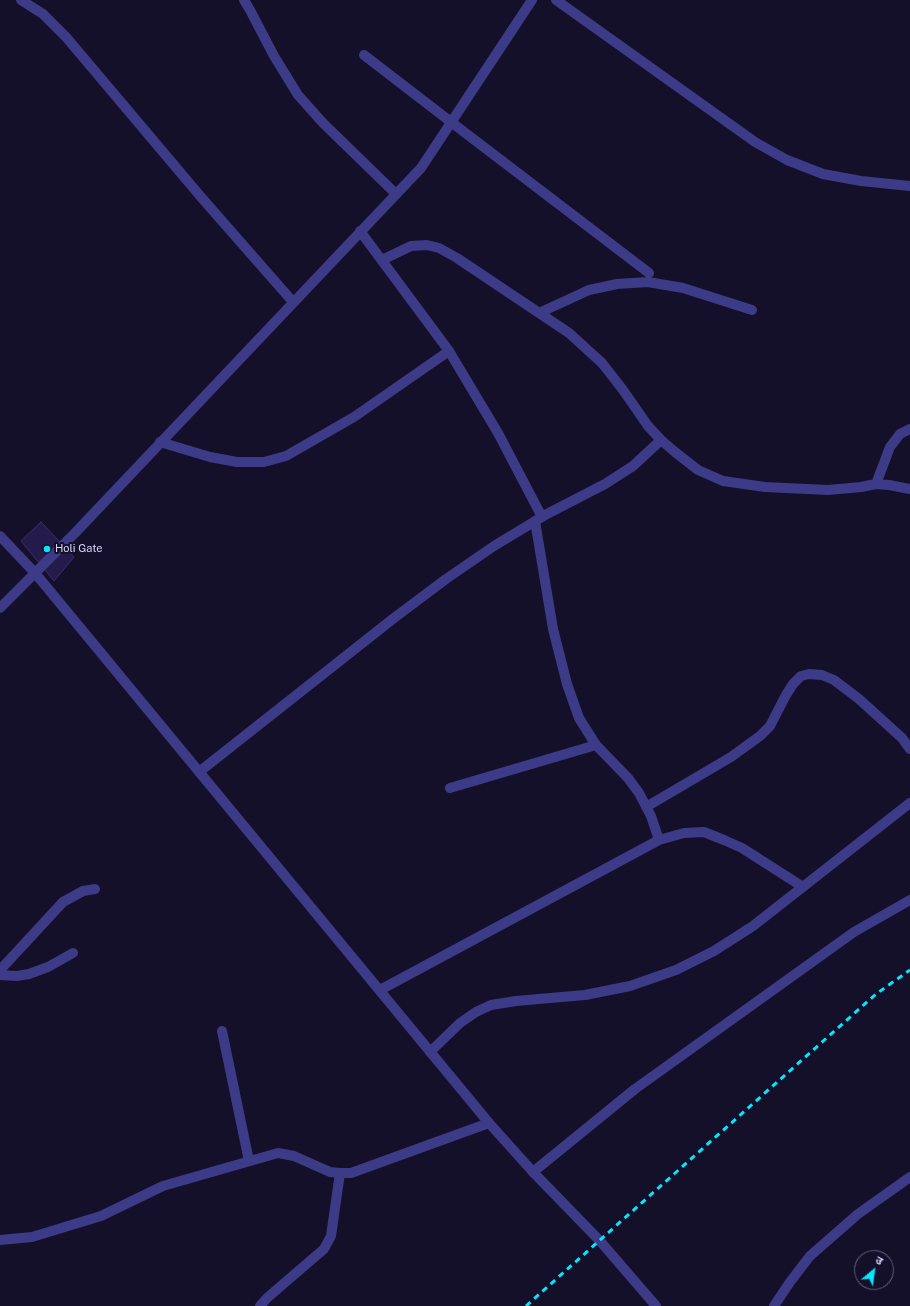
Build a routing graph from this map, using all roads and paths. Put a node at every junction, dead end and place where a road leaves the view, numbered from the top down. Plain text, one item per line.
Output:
1 (21, 0) edge
2 (244, 0) edge
3 (532, 0) edge
4 (556, 0) edge
5 (364, 55) dead end
6 (450, 122) junction
7 (910, 186) edge
8 (396, 194) junction
9 (360, 231) junction
10 (382, 260) junction
11 (649, 273) dead end
12 (293, 302) junction
13 (752, 310) dead end
14 (539, 313) junction
15 (449, 351) junction
16 (910, 429) edge
17 (661, 440) junction
18 (160, 442) junction
19 (876, 484) junction
20 (910, 489) edge
21 (539, 519) junction
22 (0, 536) edge
23 (35, 573) junction
24 (0, 608) edge
25 (596, 745) junction
26 (910, 749) edge
27 (199, 772) junction
28 (450, 788) dead end
29 (910, 803) edge
30 (646, 807) junction
31 (659, 840) junction
32 (803, 887) junction
33 (95, 889) dead end
34 (910, 900) edge
35 (73, 952) dead end
36 (0, 970) edge
37 (0, 975) edge
38 (380, 990) junction
39 (222, 1031) dead end
40 (430, 1052) junction
41 (489, 1123) junction
42 (249, 1161) junction
43 (533, 1172) junction
44 (340, 1173) junction
45 (910, 1177) edge
46 (0, 1240) edge
47 (260, 1306) edge
48 (656, 1306) edge
49 (774, 1306) edge

1 - 12 street
2 - 8 street
3 - 6 street
4 - 7 street
5 - 6 street
6 - 8 street
6 - 11 street
8 - 9 street
9 - 10 street
9 - 12 street
10 - 14 street
10 - 15 street
12 - 18 street
13 - 14 street
14 - 17 street
15 - 18 street
15 - 21 street
16 - 19 street
17 - 19 street
17 - 21 street
18 - 23 street
19 - 20 street
21 - 25 street
21 - 27 street
22 - 23 street
23 - 24 street
23 - 27 street
25 - 28 street
25 - 30 street
26 - 30 street
27 - 38 street
29 - 32 street
30 - 31 street
31 - 32 street
31 - 38 street
32 - 40 street
33 - 36 street
34 - 43 street
35 - 37 street
38 - 40 street
39 - 42 street
40 - 41 street
41 - 43 street
41 - 44 street
42 - 44 street
42 - 46 street
43 - 48 street
44 - 47 street
45 - 49 street

